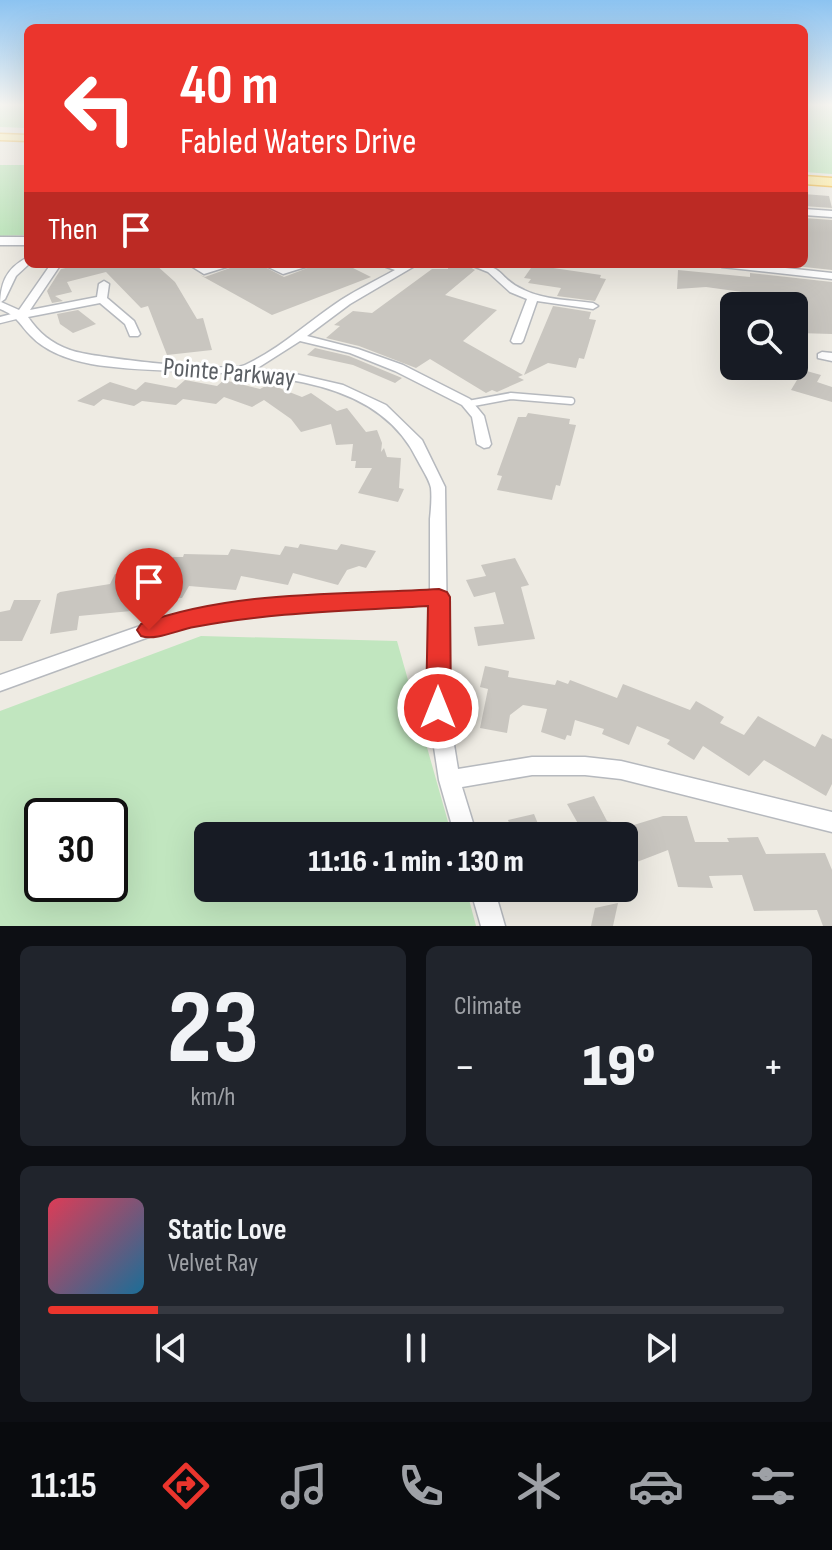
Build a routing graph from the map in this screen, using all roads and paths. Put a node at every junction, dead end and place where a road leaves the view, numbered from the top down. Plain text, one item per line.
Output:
1 (808, 180) edge
2 (832, 182) edge
3 (808, 212) edge
4 (832, 214) edge
5 (0, 241) edge
6 (24, 241) edge
7 (24, 264) edge
8 (29, 268) edge
9 (53, 268) edge
10 (406, 268) edge
11 (494, 268) edge
12 (759, 268) edge
13 (832, 276) edge
14 (104, 284) dead end
15 (533, 297) junction
16 (0, 299) edge
17 (102, 299) junction
18 (593, 306) dead end
19 (20, 315) junction
20 (0, 320) edge
21 (134, 334) dead end
22 (298, 337) junction
23 (517, 341) dead end
24 (246, 370) junction
25 (571, 401) dead end
26 (468, 404) junction
27 (484, 444) dead end
28 (439, 597) junction
29 (0, 683) edge
30 (449, 780) junction
31 (462, 822) edge
32 (832, 822) edge
33 (486, 902) edge
34 (493, 926) edge

1 - 2 main road
3 - 4 street
5 - 6 street
7 - 16 street
8 - 16 street
9 - 19 street
10 - 22 street
11 - 15 street
12 - 13 street
14 - 17 street
15 - 18 street
15 - 23 street
16 - 19 street, Pointe Parkway
17 - 19 street
17 - 21 street
19 - 20 lane
19 - 24 street, Pointe Parkway
22 - 24 street
22 - 26 street
24 - 28 street, Pointe Parkway
25 - 26 lane
26 - 27 street
28 - 29 street
28 - 30 street, Pointe Parkway
30 - 31 street, Pointe Parkway
30 - 32 street
33 - 34 street

